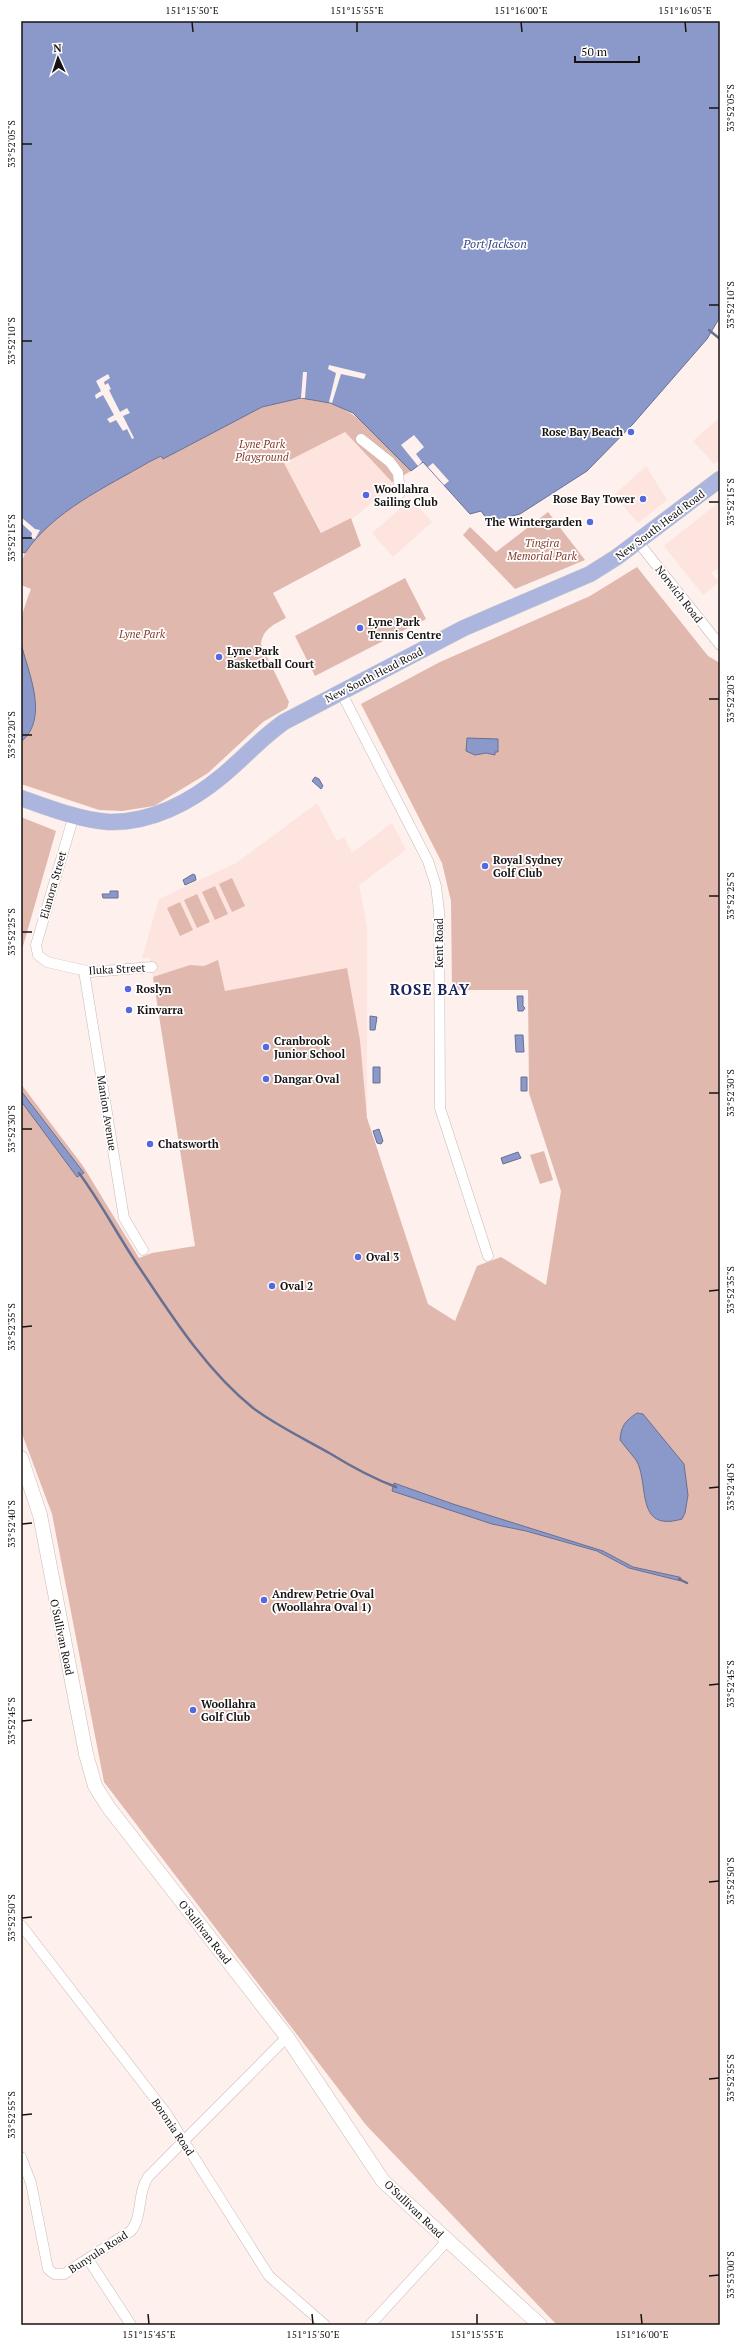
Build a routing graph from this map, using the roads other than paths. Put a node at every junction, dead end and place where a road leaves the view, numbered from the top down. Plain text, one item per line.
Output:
1 (361, 439) dead end
2 (720, 480) edge
3 (400, 493) dead end
4 (638, 542) junction
5 (720, 645) edge
6 (341, 692) junction
7 (21, 798) edge
8 (74, 815) junction
9 (38, 955) joint
10 (152, 967) dead end
11 (84, 971) junction
12 (142, 1250) dead end
13 (488, 1256) dead end
14 (21, 1458) edge
15 (21, 1926) edge
16 (287, 2037) junction
17 (183, 2141) junction
18 (21, 2157) edge
19 (447, 2241) junction
20 (88, 2259) junction
21 (131, 2325) edge
22 (325, 2325) edge
23 (370, 2325) edge
24 (540, 2325) edge

1 - 3 street
2 - 4 main road, New South Head Road
4 - 5 street, Norwich Road
4 - 6 main road, New South Head Road
6 - 8 main road, New South Head Road
6 - 13 street, Kent Road
7 - 8 main road, New South Head Road
8 - 9 street, Elanora Street
9 - 11 street, Iluka Street
10 - 11 street, Iluka Street
11 - 12 street, Manion Avenue
14 - 16 main road, O'Sullivan Road
15 - 17 street, Boronia Road
16 - 17 street, Bunyula Road
16 - 19 main road, O'Sullivan Road
17 - 20 street, Bunyula Road
17 - 22 street, Boronia Road
18 - 20 street, Bunyula Road
19 - 23 street
19 - 24 main road, O'Sullivan Road
20 - 21 street

